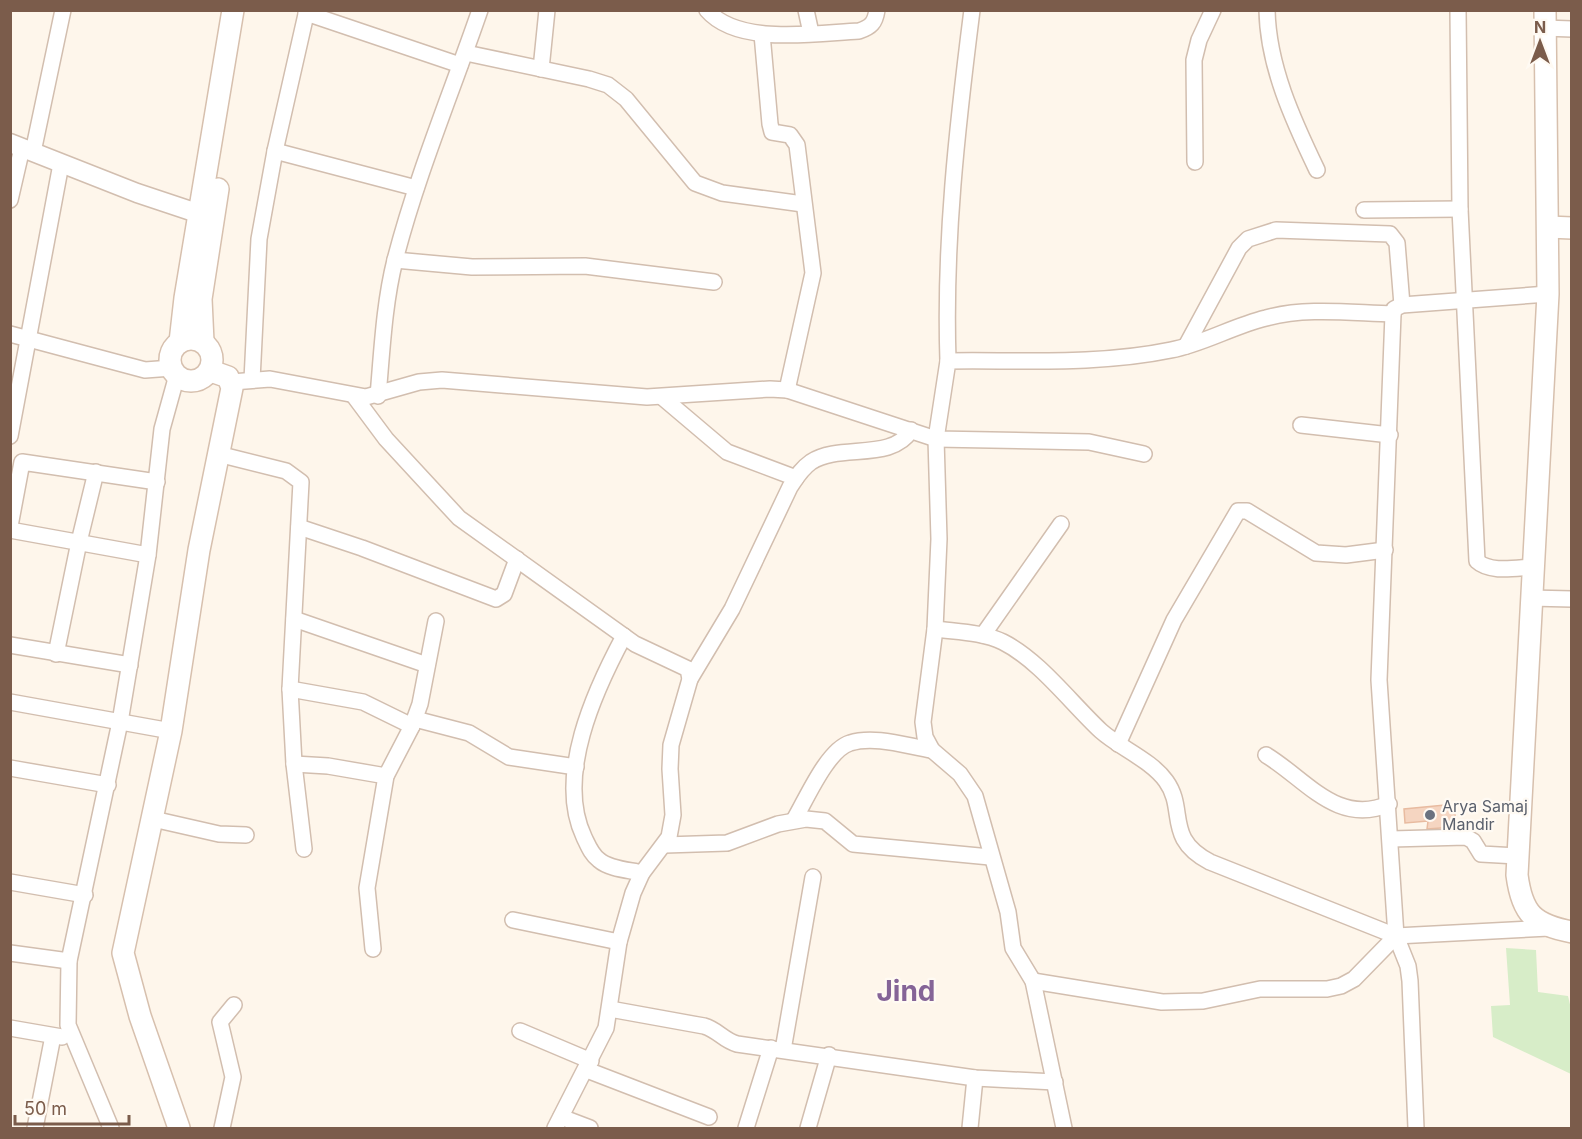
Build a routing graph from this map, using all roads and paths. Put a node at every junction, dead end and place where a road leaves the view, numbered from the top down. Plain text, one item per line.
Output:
1 (63, 10) edge
2 (233, 10) edge
3 (246, 10) edge
4 (480, 10) edge
5 (547, 10) edge
6 (707, 10) edge
7 (806, 10) edge
8 (877, 10) edge
9 (972, 10) edge
10 (1214, 10) edge
11 (1267, 10) edge
12 (1458, 10) edge
13 (307, 12) edge
14 (1545, 19) edge
15 (1572, 29) edge
16 (811, 33) junction
17 (762, 34) junction
18 (463, 59) junction
19 (541, 69) junction
20 (22, 148) edge
21 (275, 151) junction
22 (1195, 162) dead end
23 (61, 164) junction
24 (1317, 170) dead end
25 (416, 188) junction
26 (10, 200) edge
27 (803, 204) junction
28 (1460, 209) junction
29 (1364, 210) dead end
30 (207, 216) junction
31 (1548, 228) junction
32 (1572, 228) edge
33 (395, 260) junction
34 (714, 282) dead end
35 (1548, 294) junction
36 (1464, 298) junction
37 (1397, 309) junction
38 (10, 334) edge
39 (28, 337) junction
40 (180, 342) junction
41 (203, 342) junction
42 (1186, 346) junction
43 (948, 361) junction
44 (210, 370) junction
45 (175, 372) junction
46 (242, 381) junction
47 (787, 390) junction
48 (354, 396) junction
49 (378, 396) junction
50 (662, 397) junction
51 (1301, 425) dead end
52 (911, 430) junction
53 (1390, 435) junction
54 (10, 436) edge
55 (936, 439) junction
56 (219, 454) junction
57 (1144, 454) dead end
58 (16, 461) edge
59 (96, 472) junction
60 (795, 478) junction
61 (157, 482) junction
62 (1061, 524) dead end
63 (299, 527) junction
64 (10, 528) edge
65 (78, 542) junction
66 (1385, 550) junction
67 (148, 555) junction
68 (517, 559) junction
69 (1532, 567) junction
70 (1530, 598) junction
71 (1572, 599) edge
72 (294, 619) junction
73 (436, 621) dead end
74 (935, 629) junction
75 (982, 635) junction
76 (624, 636) junction
77 (10, 645) edge
78 (56, 654) junction
79 (130, 665) junction
80 (427, 665) junction
81 (690, 679) junction
82 (290, 689) junction
83 (10, 702) edge
84 (120, 722) junction
85 (413, 722) junction
86 (171, 731) junction
87 (1118, 744) junction
88 (932, 750) junction
89 (1266, 755) dead end
90 (294, 764) junction
91 (576, 767) junction
92 (10, 768) edge
93 (386, 776) junction
94 (108, 785) junction
95 (1389, 804) junction
96 (153, 819) junction
97 (794, 820) junction
98 (246, 835) dead end
99 (1391, 839) junction
100 (665, 845) junction
101 (304, 849) dead end
102 (1517, 856) junction
103 (990, 857) junction
104 (642, 873) junction
105 (813, 877) dead end
106 (10, 882) edge
107 (85, 895) junction
108 (513, 920) dead end
109 (1549, 928) junction
110 (1572, 932) edge
111 (1396, 936) junction
112 (619, 942) junction
113 (373, 949) dead end
114 (10, 953) edge
115 (69, 961) junction
116 (1033, 981) junction
117 (234, 1005) dead end
118 (610, 1009) junction
119 (10, 1028) edge
120 (520, 1031) dead end
121 (53, 1036) junction
122 (71, 1038) junction
123 (777, 1049) junction
124 (829, 1055) junction
125 (589, 1066) junction
126 (975, 1078) junction
127 (1055, 1082) junction
128 (709, 1117) dead end
129 (558, 1123) edge
130 (35, 1128) edge
131 (111, 1128) edge
132 (179, 1128) edge
133 (222, 1128) edge
134 (590, 1128) edge
135 (746, 1128) edge
136 (808, 1128) edge
137 (970, 1128) edge
138 (1064, 1128) edge
139 (1416, 1128) edge

1 - 20 street
2 - 30 main road
3 - 30 main road
4 - 18 street
5 - 19 street
6 - 17 street
7 - 16 street
8 - 16 street
9 - 43 street
10 - 22 street
11 - 24 street
12 - 28 street
13 - 18 street
13 - 21 street
14 - 15 street
14 - 31 main road
16 - 17 street
17 - 27 street
18 - 19 street
18 - 25 street
19 - 27 street
20 - 23 street
20 - 26 street
21 - 25 street
21 - 46 street
23 - 30 street
23 - 39 street
25 - 33 street
27 - 47 street
28 - 29 street
28 - 36 street
30 - 40 main road
30 - 41 main road
31 - 32 main road
31 - 35 main road
33 - 34 street
33 - 49 street
35 - 36 street
35 - 69 main road
36 - 37 street
36 - 69 street
37 - 42 street
37 - 42 street
37 - 53 street
38 - 39 street
39 - 45 street
39 - 54 street
40 - 41 main road
40 - 45 main road
41 - 44 main road
42 - 43 street
43 - 55 street
44 - 45 main road
44 - 46 main road
45 - 61 street
46 - 48 street
46 - 56 main road
47 - 50 street
47 - 52 street
48 - 49 street
48 - 68 street
49 - 50 street
50 - 60 street
51 - 53 street
52 - 55 street
52 - 60 street
53 - 66 street
55 - 57 street
55 - 74 street
56 - 63 street
56 - 86 main road
58 - 59 street
58 - 64 street
59 - 61 street
59 - 65 street
60 - 81 street
61 - 67 street
62 - 75 street
63 - 68 street
63 - 72 street
64 - 65 street
65 - 67 street
65 - 78 street
66 - 87 street
66 - 95 street
67 - 79 street
68 - 76 street
69 - 70 main road
70 - 71 street
70 - 102 main road
72 - 80 street
72 - 82 street
73 - 80 street
74 - 75 street
74 - 88 street
75 - 87 street
76 - 81 street
76 - 91 street
77 - 78 street
78 - 79 street
79 - 84 street
80 - 85 street
81 - 100 street
82 - 85 street
82 - 90 street
83 - 84 street
84 - 86 street
84 - 94 street
85 - 91 street
85 - 93 street
86 - 96 main road
87 - 111 street
88 - 97 street
88 - 103 street
89 - 95 street
90 - 93 street
90 - 101 street
91 - 104 street
92 - 94 street
93 - 113 street
94 - 107 street
95 - 99 street
96 - 98 street
96 - 132 main road
97 - 100 street
97 - 103 street
99 - 102 street
99 - 111 street
100 - 104 street
102 - 109 main road
103 - 116 street
104 - 112 street
105 - 123 street
106 - 107 street
107 - 115 street
108 - 112 street
109 - 110 main road
109 - 111 street
111 - 116 street
111 - 139 street
112 - 118 street
114 - 115 street
115 - 122 street
116 - 127 street
117 - 133 street
118 - 123 street
118 - 125 street
119 - 121 street
120 - 125 street
121 - 122 street
121 - 130 street
122 - 131 street
123 - 124 street
123 - 135 street
124 - 126 street
124 - 136 street
125 - 128 street
125 - 129 street
126 - 127 street
126 - 137 street
127 - 138 street
129 - 134 street

